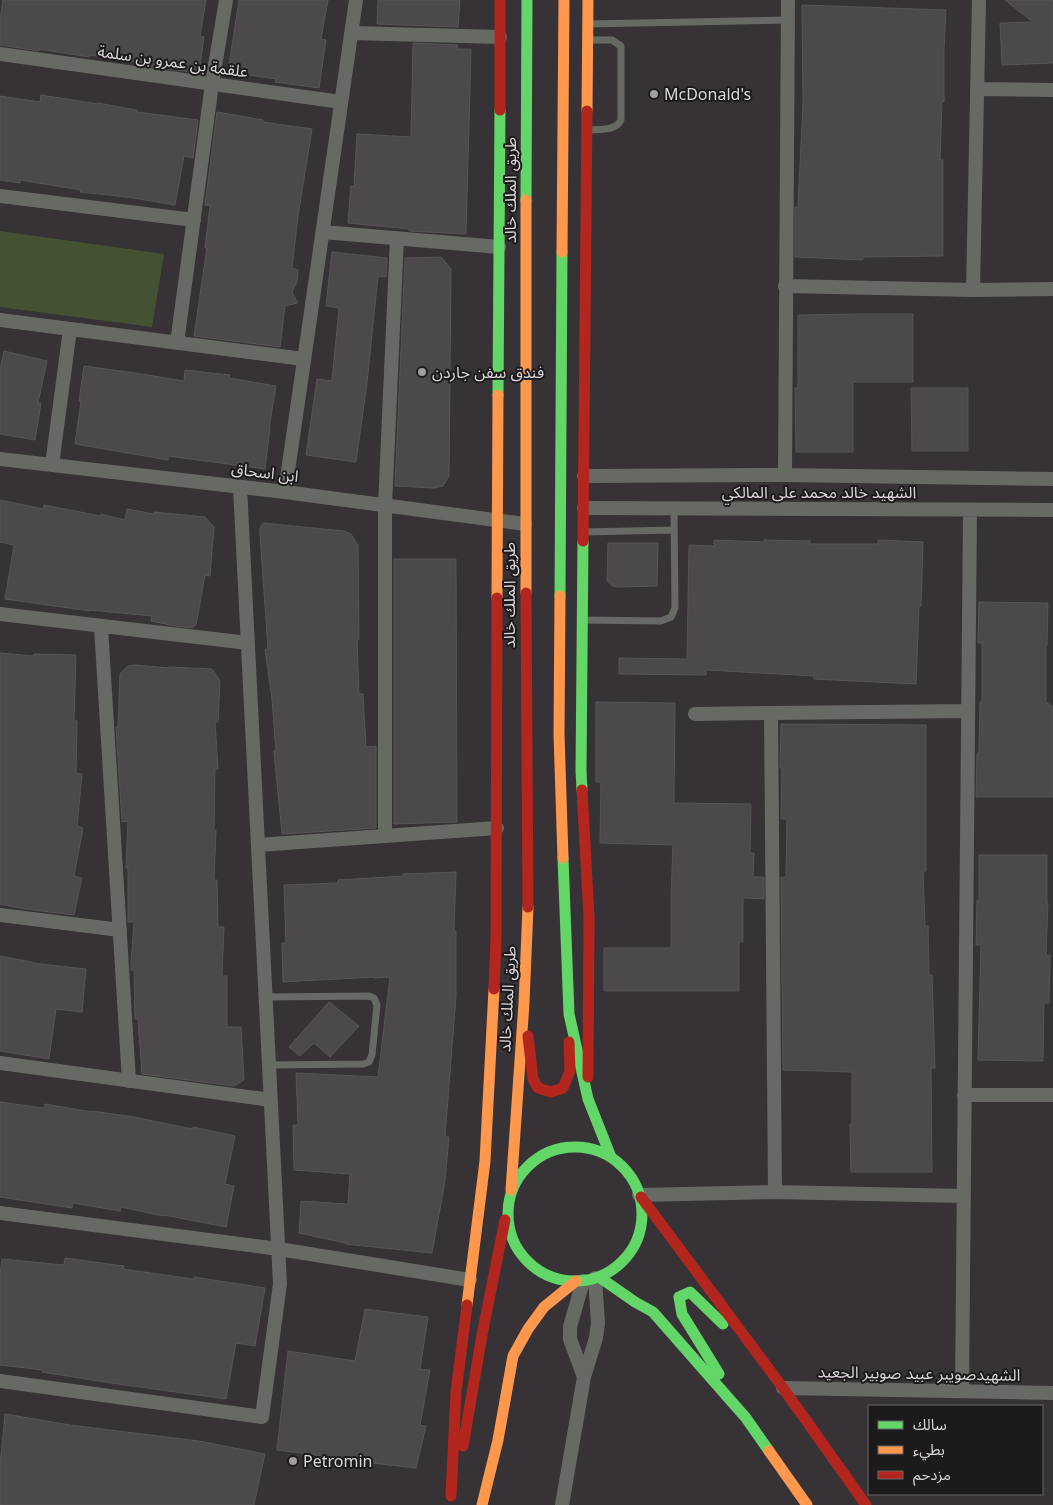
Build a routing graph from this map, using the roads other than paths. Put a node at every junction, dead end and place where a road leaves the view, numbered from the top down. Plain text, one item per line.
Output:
1 (226, 0) edge
2 (356, 0) edge
3 (500, 0) edge
4 (527, 0) edge
5 (564, 0) edge
6 (588, 0) edge
7 (788, 0) edge
8 (979, 0) edge
9 (787, 20) junction
10 (588, 24) junction
11 (351, 33) junction
12 (500, 37) junction
13 (588, 40) junction
14 (0, 54) edge
15 (212, 84) junction
16 (977, 89) junction
17 (1053, 90) edge
18 (341, 102) junction
19 (588, 130) junction
20 (0, 196) edge
21 (194, 220) junction
22 (323, 232) junction
23 (397, 238) junction
24 (499, 246) junction
25 (786, 286) junction
26 (1053, 289) edge
27 (973, 290) junction
28 (0, 320) edge
29 (70, 329) junction
30 (177, 343) junction
31 (304, 359) junction
32 (0, 459) edge
33 (52, 465) junction
34 (785, 475) junction
35 (584, 476) junction
36 (1053, 479) edge
37 (240, 487) junction
38 (285, 492) junction
39 (385, 506) junction
40 (584, 508) junction
41 (674, 509) junction
42 (970, 510) junction
43 (1053, 510) edge
44 (497, 521) junction
45 (525, 524) junction
46 (674, 530) junction
47 (584, 532) junction
48 (0, 614) edge
49 (583, 620) junction
50 (100, 627) junction
51 (248, 644) junction
52 (968, 711) junction
53 (771, 713) junction
54 (695, 714) dead end
55 (497, 828) junction
56 (385, 836) junction
57 (258, 846) junction
58 (0, 915) edge
59 (120, 930) junction
60 (266, 997) junction
61 (524, 1003) junction
62 (568, 1014) junction
63 (0, 1063) edge
64 (270, 1066) junction
65 (129, 1081) junction
66 (964, 1095) junction
67 (1053, 1095) edge
68 (588, 1099) junction
69 (271, 1100) junction
70 (611, 1157) junction
71 (511, 1190) junction
72 (775, 1192) junction
73 (639, 1195) junction
74 (963, 1196) junction
75 (507, 1211) junction
76 (0, 1213) edge
77 (279, 1249) junction
78 (588, 1279) junction
79 (470, 1280) junction
80 (584, 1376) junction
81 (0, 1381) edge
82 (783, 1388) junction
83 (962, 1391) junction
84 (1053, 1393) edge
85 (746, 1418) junction
86 (449, 1501) edge
87 (482, 1505) edge
88 (562, 1505) edge
89 (807, 1505) edge
90 (866, 1505) edge

1 - 15 street
2 - 11 street
3 - 12 main road
4 - 45 main road, طريق الملك خالد
5 - 62 main road
6 - 10 main road
7 - 9 street
8 - 16 street
9 - 10 lane
9 - 25 street
10 - 13 main road
11 - 12 street
11 - 18 street
12 - 24 main road
13 - 19 main road
13 - 19 lane
14 - 15 street, علقمة بن عمرو بن سلمة
15 - 18 street, علقمة بن عمرو بن سلمة
15 - 21 street
16 - 17 street
16 - 27 street
18 - 22 street
19 - 35 main road
20 - 21 street
21 - 30 street
22 - 23 street
22 - 31 street
23 - 24 street
23 - 39 street
24 - 44 main road
25 - 27 street
25 - 34 street
26 - 27 street
28 - 29 street
29 - 30 street
29 - 33 street
30 - 31 street
31 - 38 street
32 - 33 street, ابن اسحاق
33 - 37 street, ابن اسحاق
34 - 35 street, الشهيد خالد محمد على المالكي
34 - 36 street, الشهيد خالد محمد على المالكي
35 - 40 main road
37 - 38 street, ابن اسحاق
37 - 51 street
38 - 39 street, ابن اسحاق
39 - 44 street, ابن اسحاق
39 - 56 street
40 - 41 street, الشهيد خالد محمد على المالكي
40 - 47 main road
41 - 42 street, الشهيد خالد محمد على المالكي
41 - 46 lane
42 - 43 street, الشهيد خالد محمد على المالكي
42 - 52 street
44 - 45 street, ابن اسحاق
44 - 55 main road
45 - 61 main road, طريق الملك خالد
46 - 47 lane
46 - 49 lane
47 - 49 main road
48 - 50 street
49 - 68 main road
50 - 51 street
50 - 59 street
51 - 57 street
52 - 53 street
52 - 66 street
53 - 54 street
53 - 72 street
55 - 56 street
55 - 79 main road
56 - 57 street
57 - 60 street
58 - 59 street
59 - 65 street
60 - 64 street
60 - 64 lane
61 - 62 main road
61 - 71 main road, طريق الملك خالد
62 - 68 main road
63 - 65 street
64 - 69 street
65 - 69 street
66 - 67 street
66 - 74 street
68 - 70 main road
69 - 77 street
70 - 71 main road
70 - 73 main road
71 - 75 main road
72 - 73 street
72 - 74 street
73 - 78 main road
73 - 82 main road
74 - 83 street
75 - 78 main road
75 - 86 main road
76 - 77 street
77 - 79 street
77 - 81 street
78 - 80 street
78 - 80 street
78 - 85 main road
78 - 87 main road
79 - 86 main road
80 - 88 street
82 - 83 street, الشهيدصويبر عبيد صوبير الجعيد
82 - 85 main road
82 - 90 main road
83 - 84 street, الشهيدصويبر عبيد صوبير الجعيد
85 - 89 main road

